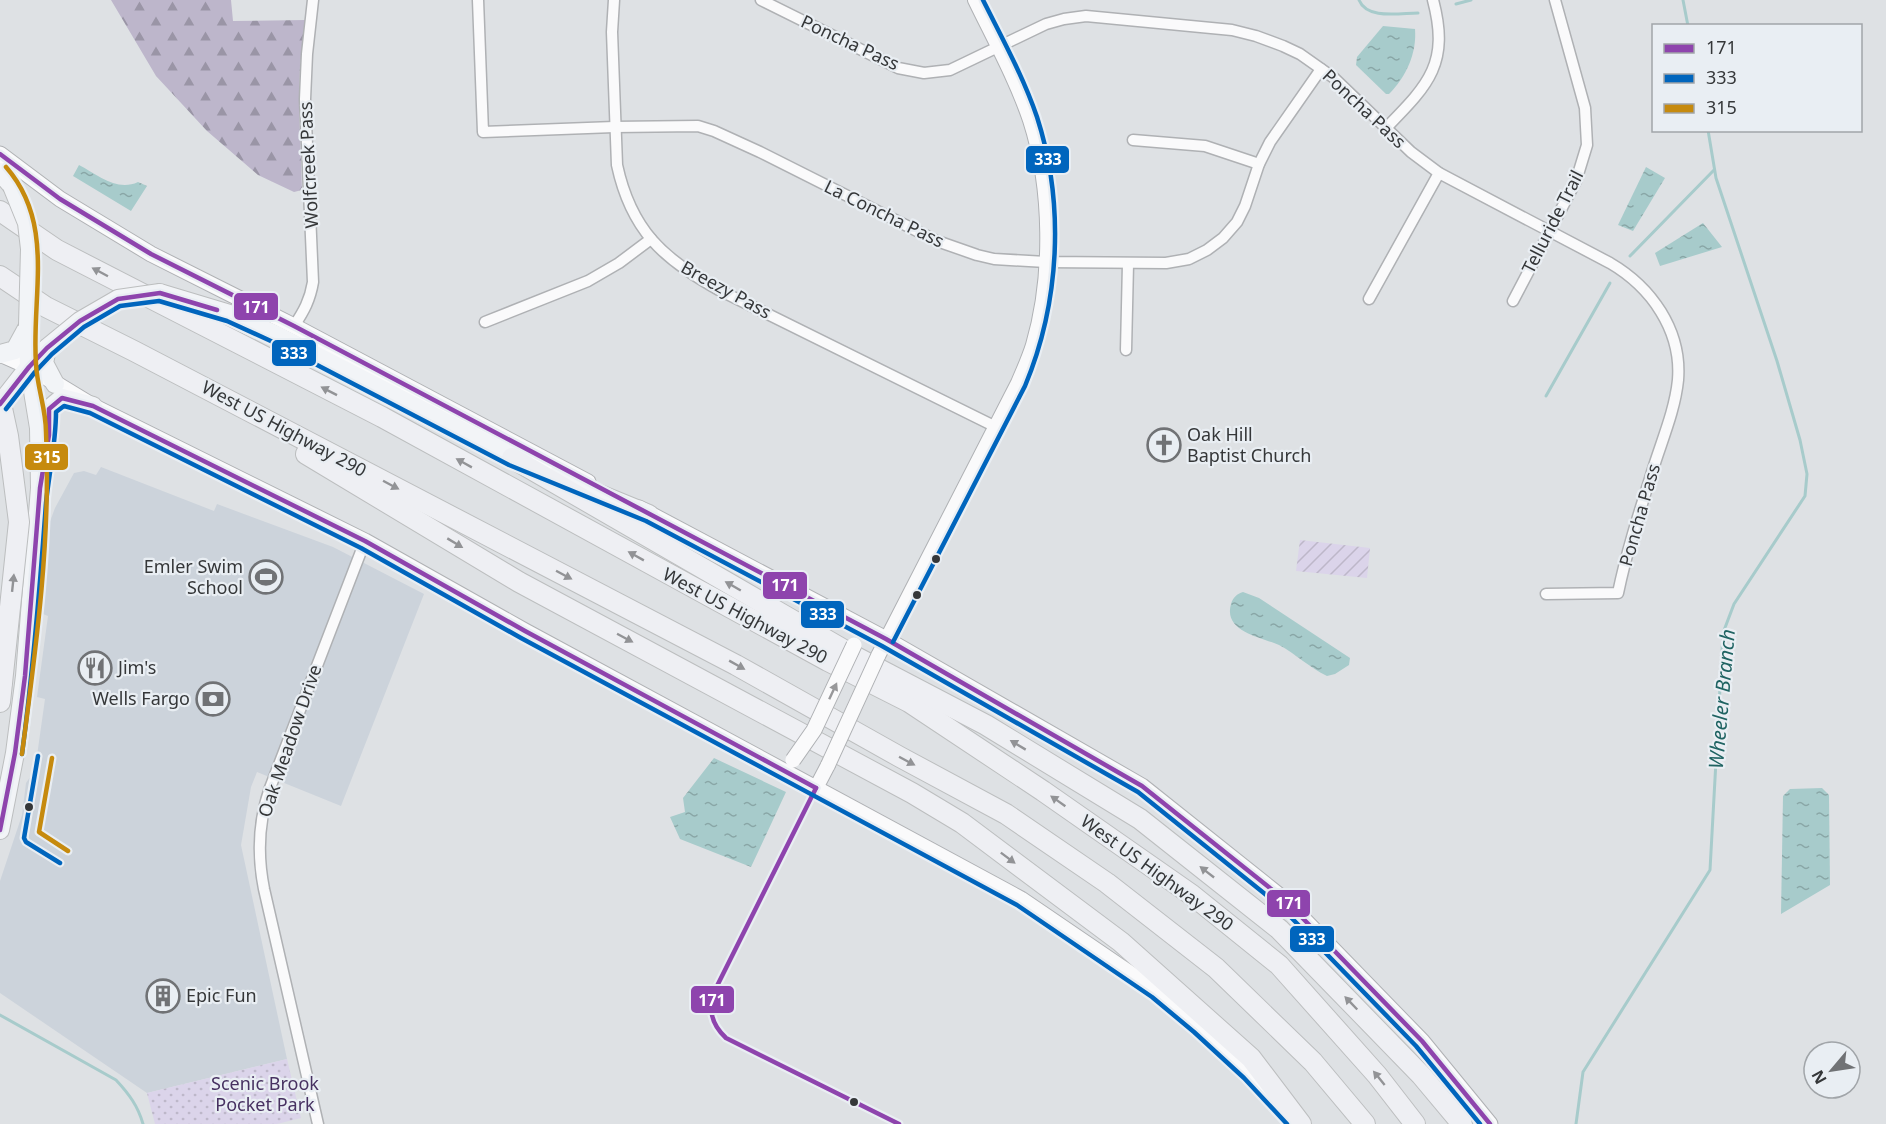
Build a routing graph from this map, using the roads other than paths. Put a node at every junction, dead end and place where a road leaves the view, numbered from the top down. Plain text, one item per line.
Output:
1 (313, 0) edge
2 (478, 0) edge
3 (614, 0) edge
4 (761, 0) edge
5 (975, 0) edge
6 (1433, 0) edge
7 (1555, 0) edge
8 (998, 48) junction
9 (1321, 69) junction
10 (614, 127) junction
11 (1386, 128) junction
12 (1133, 140) dead end
13 (0, 154) edge
14 (1259, 164) junction
15 (1439, 173) junction
16 (6, 179) edge
17 (2, 213) edge
18 (1550, 231) junction
19 (651, 239) junction
20 (1046, 262) junction
21 (1128, 264) junction
22 (0, 276) edge
23 (1369, 299) dead end
24 (1513, 301) dead end
25 (485, 322) dead end
26 (28, 326) junction
27 (294, 326) junction
28 (46, 348) junction
29 (1126, 350) dead end
30 (134, 351) junction
31 (0, 354) edge
32 (28, 366) junction
33 (55, 384) junction
34 (0, 402) edge
35 (93, 406) junction
36 (996, 427) junction
37 (512, 458) junction
38 (40, 488) junction
39 (0, 491) edge
40 (649, 514) junction
41 (36, 538) junction
42 (365, 541) junction
43 (1546, 594) dead end
44 (717, 601) junction
45 (840, 615) junction
46 (886, 639) junction
47 (855, 651) junction
48 (25, 676) junction
49 (0, 702) edge
50 (0, 708) edge
51 (770, 763) junction
52 (816, 788) junction
53 (0, 830) edge
54 (318, 1124) edge
55 (1297, 1124) edge
56 (1301, 1124) edge
57 (1365, 1124) edge
58 (1415, 1124) edge
59 (1462, 1124) edge
60 (1490, 1124) edge

1 - 27 street, Wolfcreek Pass
2 - 10 street, La Concha Pass
3 - 10 street, Breezy Pass
4 - 8 street, Poncha Pass
5 - 8 street
6 - 11 street
7 - 18 street, Telluride Trail
8 - 9 street, Poncha Pass
8 - 20 street
9 - 11 street, Poncha Pass
9 - 14 street, La Concha Pass
10 - 19 street, Breezy Pass
10 - 20 street, La Concha Pass
11 - 15 street, Poncha Pass
12 - 14 street
13 - 27 main road
14 - 21 street, La Concha Pass
15 - 18 street, Poncha Pass
15 - 23 street
16 - 26 main road, bridge
44 -> 17 highway, West US Highway 290
18 - 24 street, Telluride Trail
18 - 43 street, Poncha Pass
19 - 25 street
19 - 36 street, Breezy Pass
20 - 21 street, La Concha Pass
20 - 36 street
21 - 29 street
22 - 30 highway, West US Highway 290
26 - 31 main road
26 - 32 main road
27 - 40 main road
28 - 32 main road
28 - 33 main road
28 - 37 main road, bridge
30 -> 56 highway
30 -> 57 highway, West US Highway 290
31 - 32 main road
32 - 33 main road
32 - 34 main road
32 - 38 main road
33 - 35 main road
49 -> 34 highway, bridge
35 - 38 main road
35 - 42 main road
36 - 46 street
37 - 40 main road
47 -> 37 highway
38 - 41 main road
39 - 41 main road
40 - 45 main road
41 - 48 main road
42 - 51 main road
42 - 54 street, Oak Meadow Drive
44 - 47 highway
58 -> 44 highway, West US Highway 290
45 - 46 main road
45 - 47 main road
46 - 52 street, bridge
46 - 60 main road
51 -> 47 main road, bridge
59 -> 47 highway
48 - 50 main road
48 - 53 main road
51 - 52 main road
52 - 55 main road

